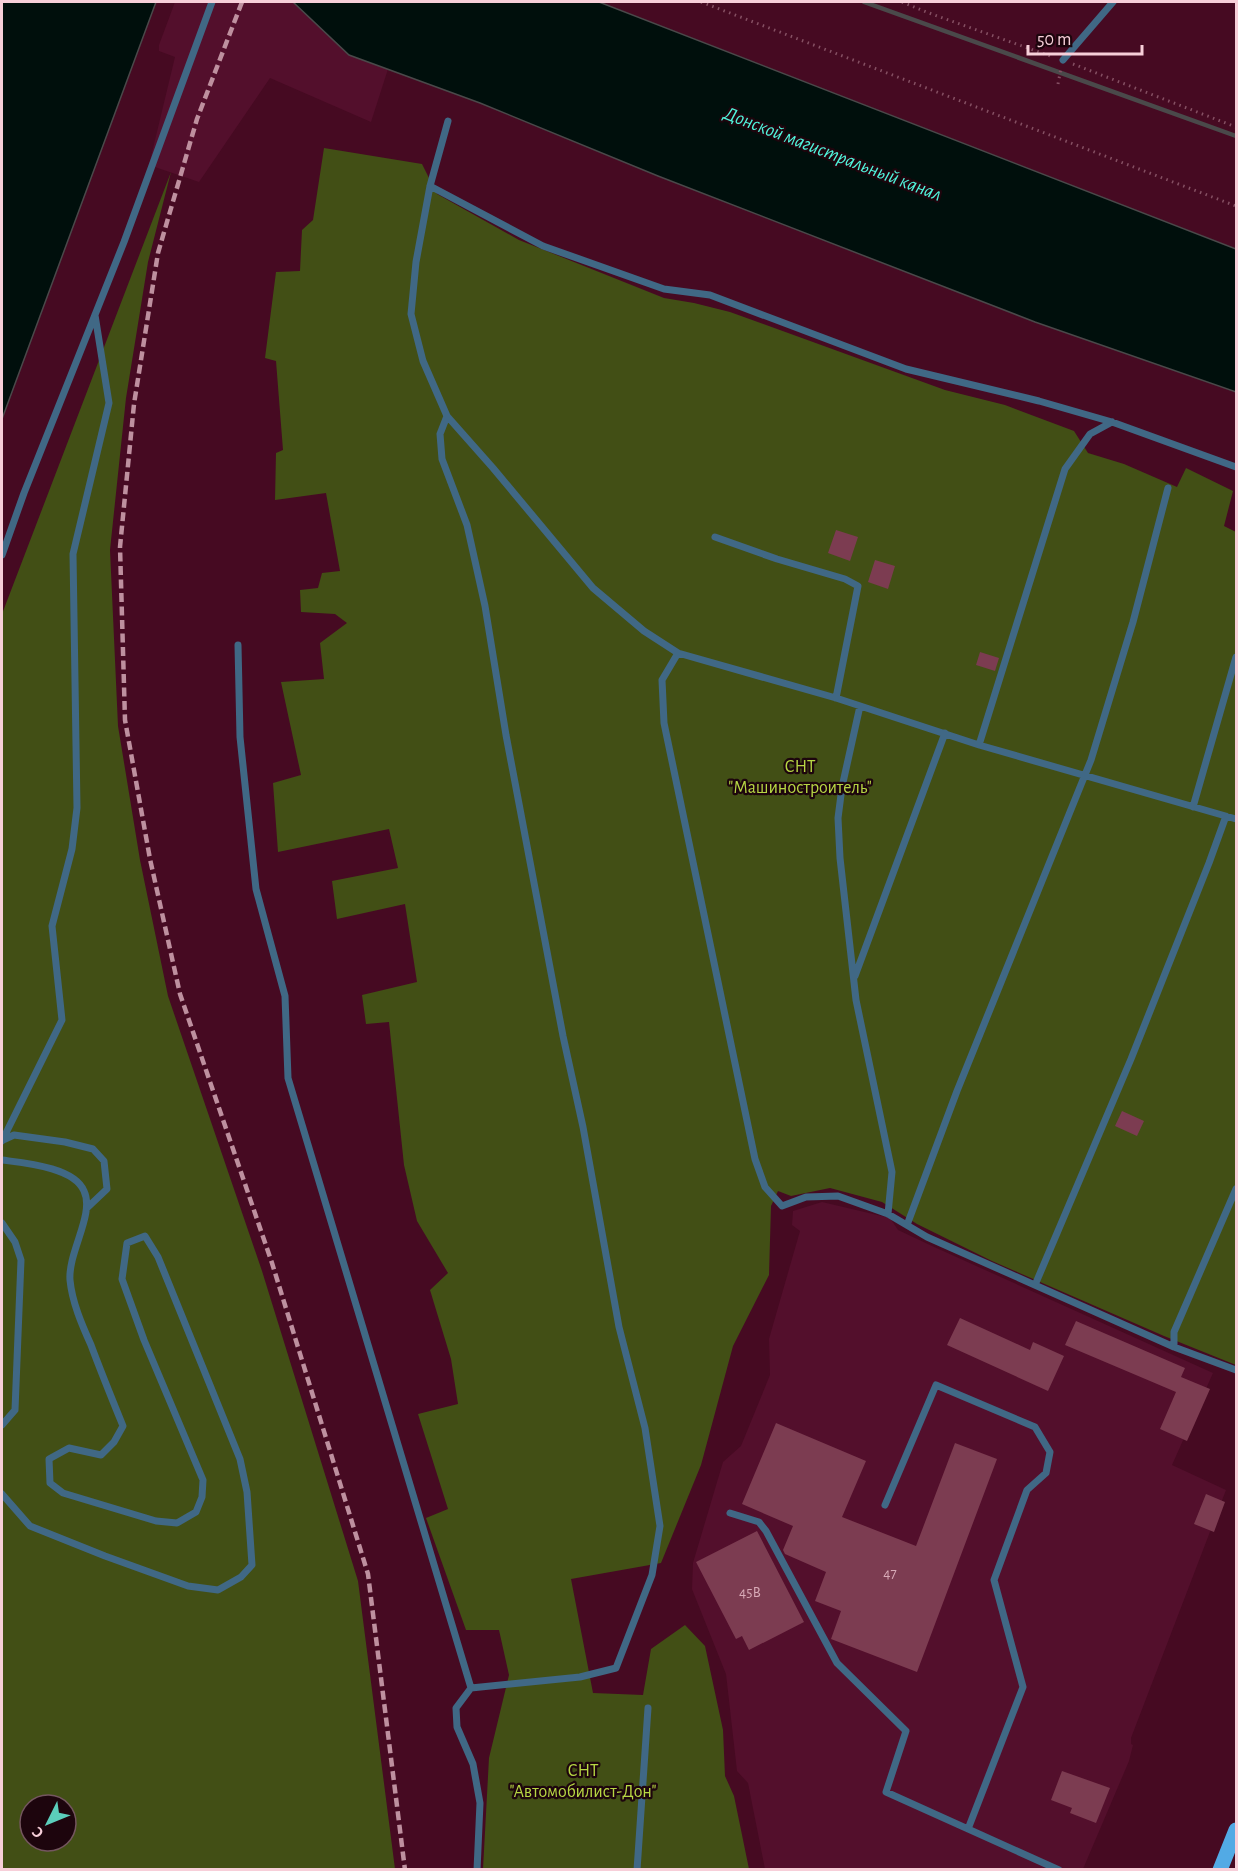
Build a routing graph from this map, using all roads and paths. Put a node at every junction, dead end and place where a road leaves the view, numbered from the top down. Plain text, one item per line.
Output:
1 (212, 2) edge
2 (701, 2) edge
3 (1113, 2) edge
4 (1063, 60) joint
5 (1058, 84) dead end
6 (448, 121) dead end
7 (430, 186) junction
8 (1236, 206) edge
9 (95, 315) junction
10 (447, 416) junction
11 (1112, 422) junction
12 (1236, 467) edge
13 (1168, 488) dead end
14 (716, 537) dead end
15 (2, 555) edge
16 (238, 645) dead end
17 (678, 653) junction
18 (1236, 657) edge
19 (836, 698) junction
20 (860, 706) junction
21 (945, 734) junction
22 (979, 745) junction
23 (1084, 775) junction
24 (1193, 807) junction
25 (1226, 816) junction
26 (1236, 819) edge
27 (854, 977) junction
28 (2, 1142) edge
29 (2, 1161) edge
30 (1236, 1189) edge
31 (88, 1207) junction
32 (888, 1214) junction
33 (2, 1223) edge
34 (907, 1225) junction
35 (1035, 1285) junction
36 (1174, 1347) junction
37 (1236, 1370) edge
38 (2, 1425) edge
39 (2, 1494) edge
40 (885, 1505) dead end
41 (730, 1514) dead end
42 (471, 1688) junction
43 (648, 1708) dead end
44 (968, 1829) junction
45 (1236, 1830) edge
46 (477, 1869) edge
47 (637, 1869) edge
48 (1059, 1869) edge
49 (1220, 1869) edge

1 - 9 lane
2 - 8 path
3 - 4 lane
4 - 5 path
6 - 7 lane
7 - 10 lane
7 - 11 lane
9 - 15 lane
9 - 28 lane
10 - 17 lane
10 - 42 lane
11 - 12 lane
11 - 22 lane
13 - 23 lane
14 - 19 lane
16 - 42 lane
17 - 19 lane
17 - 32 lane
18 - 24 lane
19 - 20 lane
20 - 21 lane
20 - 27 lane
21 - 22 lane
21 - 27 lane
22 - 23 lane
23 - 24 lane
23 - 34 lane
24 - 25 lane
25 - 26 lane
25 - 35 lane
27 - 32 lane
28 - 31 lane
29 - 31 lane
30 - 36 lane
31 - 39 lane
32 - 34 lane
33 - 38 lane
34 - 35 lane
35 - 36 lane
36 - 37 lane
40 - 44 lane
41 - 44 lane
42 - 46 lane
43 - 47 lane
44 - 48 lane
45 - 49 main road

